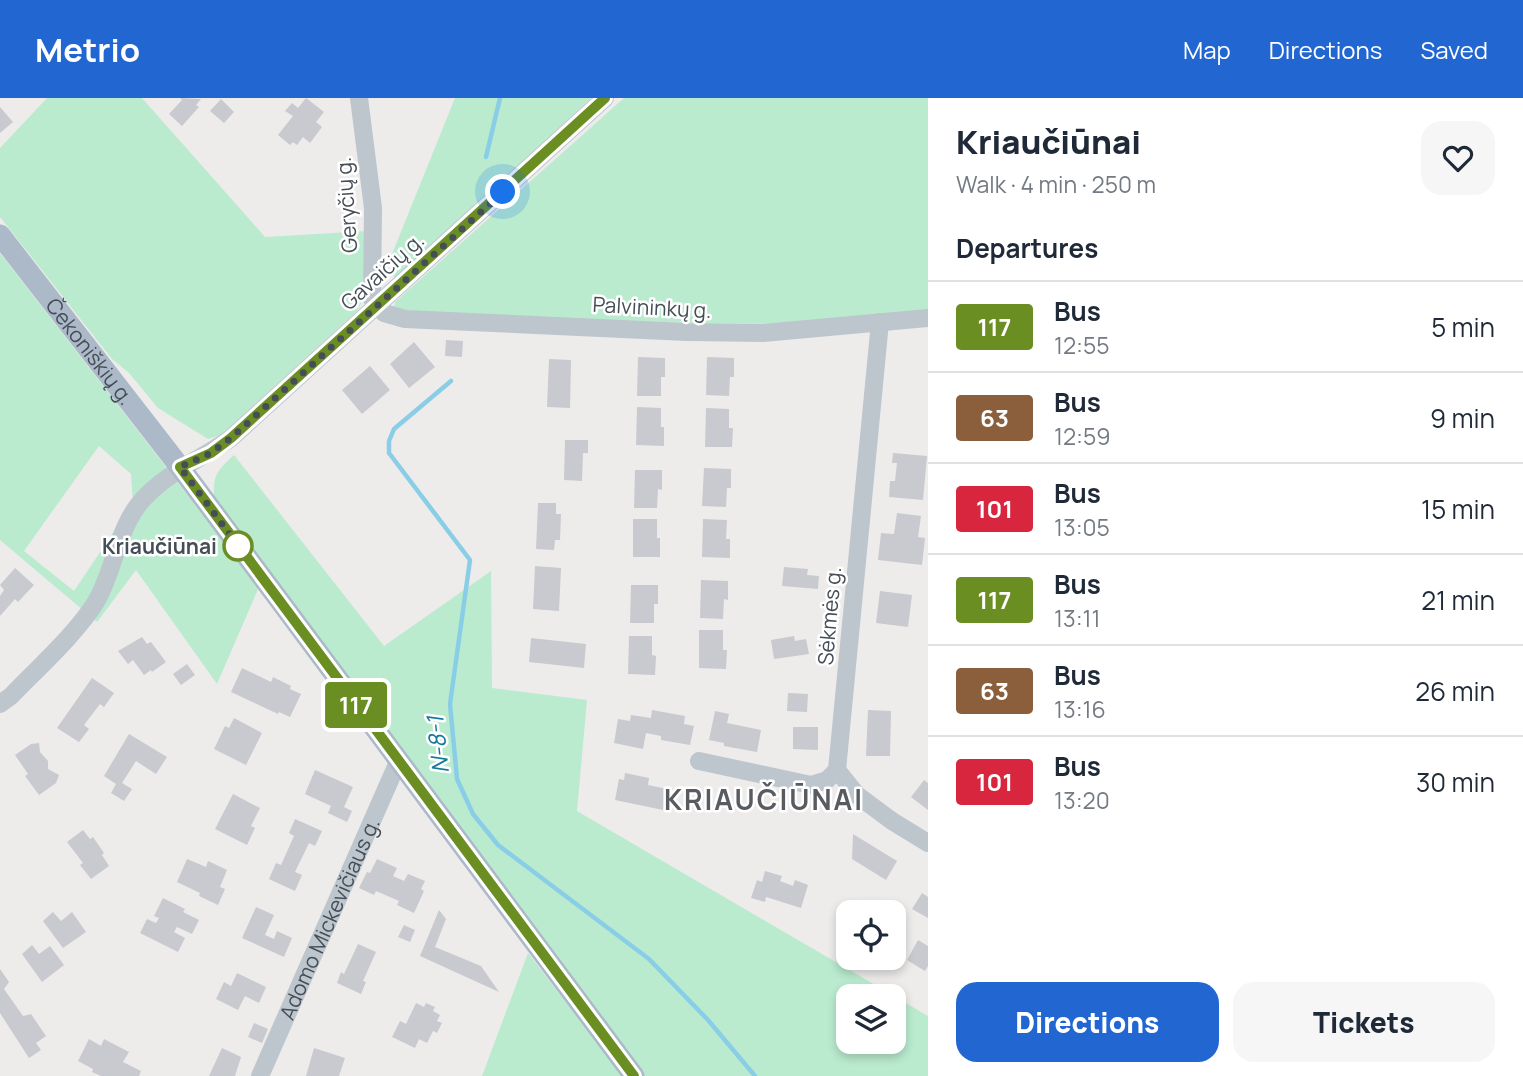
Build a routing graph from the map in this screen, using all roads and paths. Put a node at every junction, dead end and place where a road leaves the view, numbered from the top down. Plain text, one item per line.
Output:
1 (359, 98) edge
2 (606, 98) edge
3 (0, 235) edge
4 (376, 307) junction
5 (928, 318) edge
6 (880, 322) junction
7 (180, 467) junction
8 (0, 704) edge
9 (699, 761) dead end
10 (398, 762) junction
11 (837, 770) junction
12 (928, 843) edge
13 (260, 1076) edge
14 (634, 1076) edge

1 - 4 street, Geryčių g.
2 - 4 street, Gavaičių g.
3 - 7 main road, Čekoniškių g.
4 - 6 street, Palvininkų g.
4 - 7 street, Gavaičių g.
5 - 6 street, Palvininkų g.
6 - 11 street, Sėkmės g.
7 - 8 street, Gavaičių g.
7 - 10 main road
9 - 11 street
10 - 13 street, Adomo Mickevičiaus g.
10 - 14 main road
11 - 12 street

